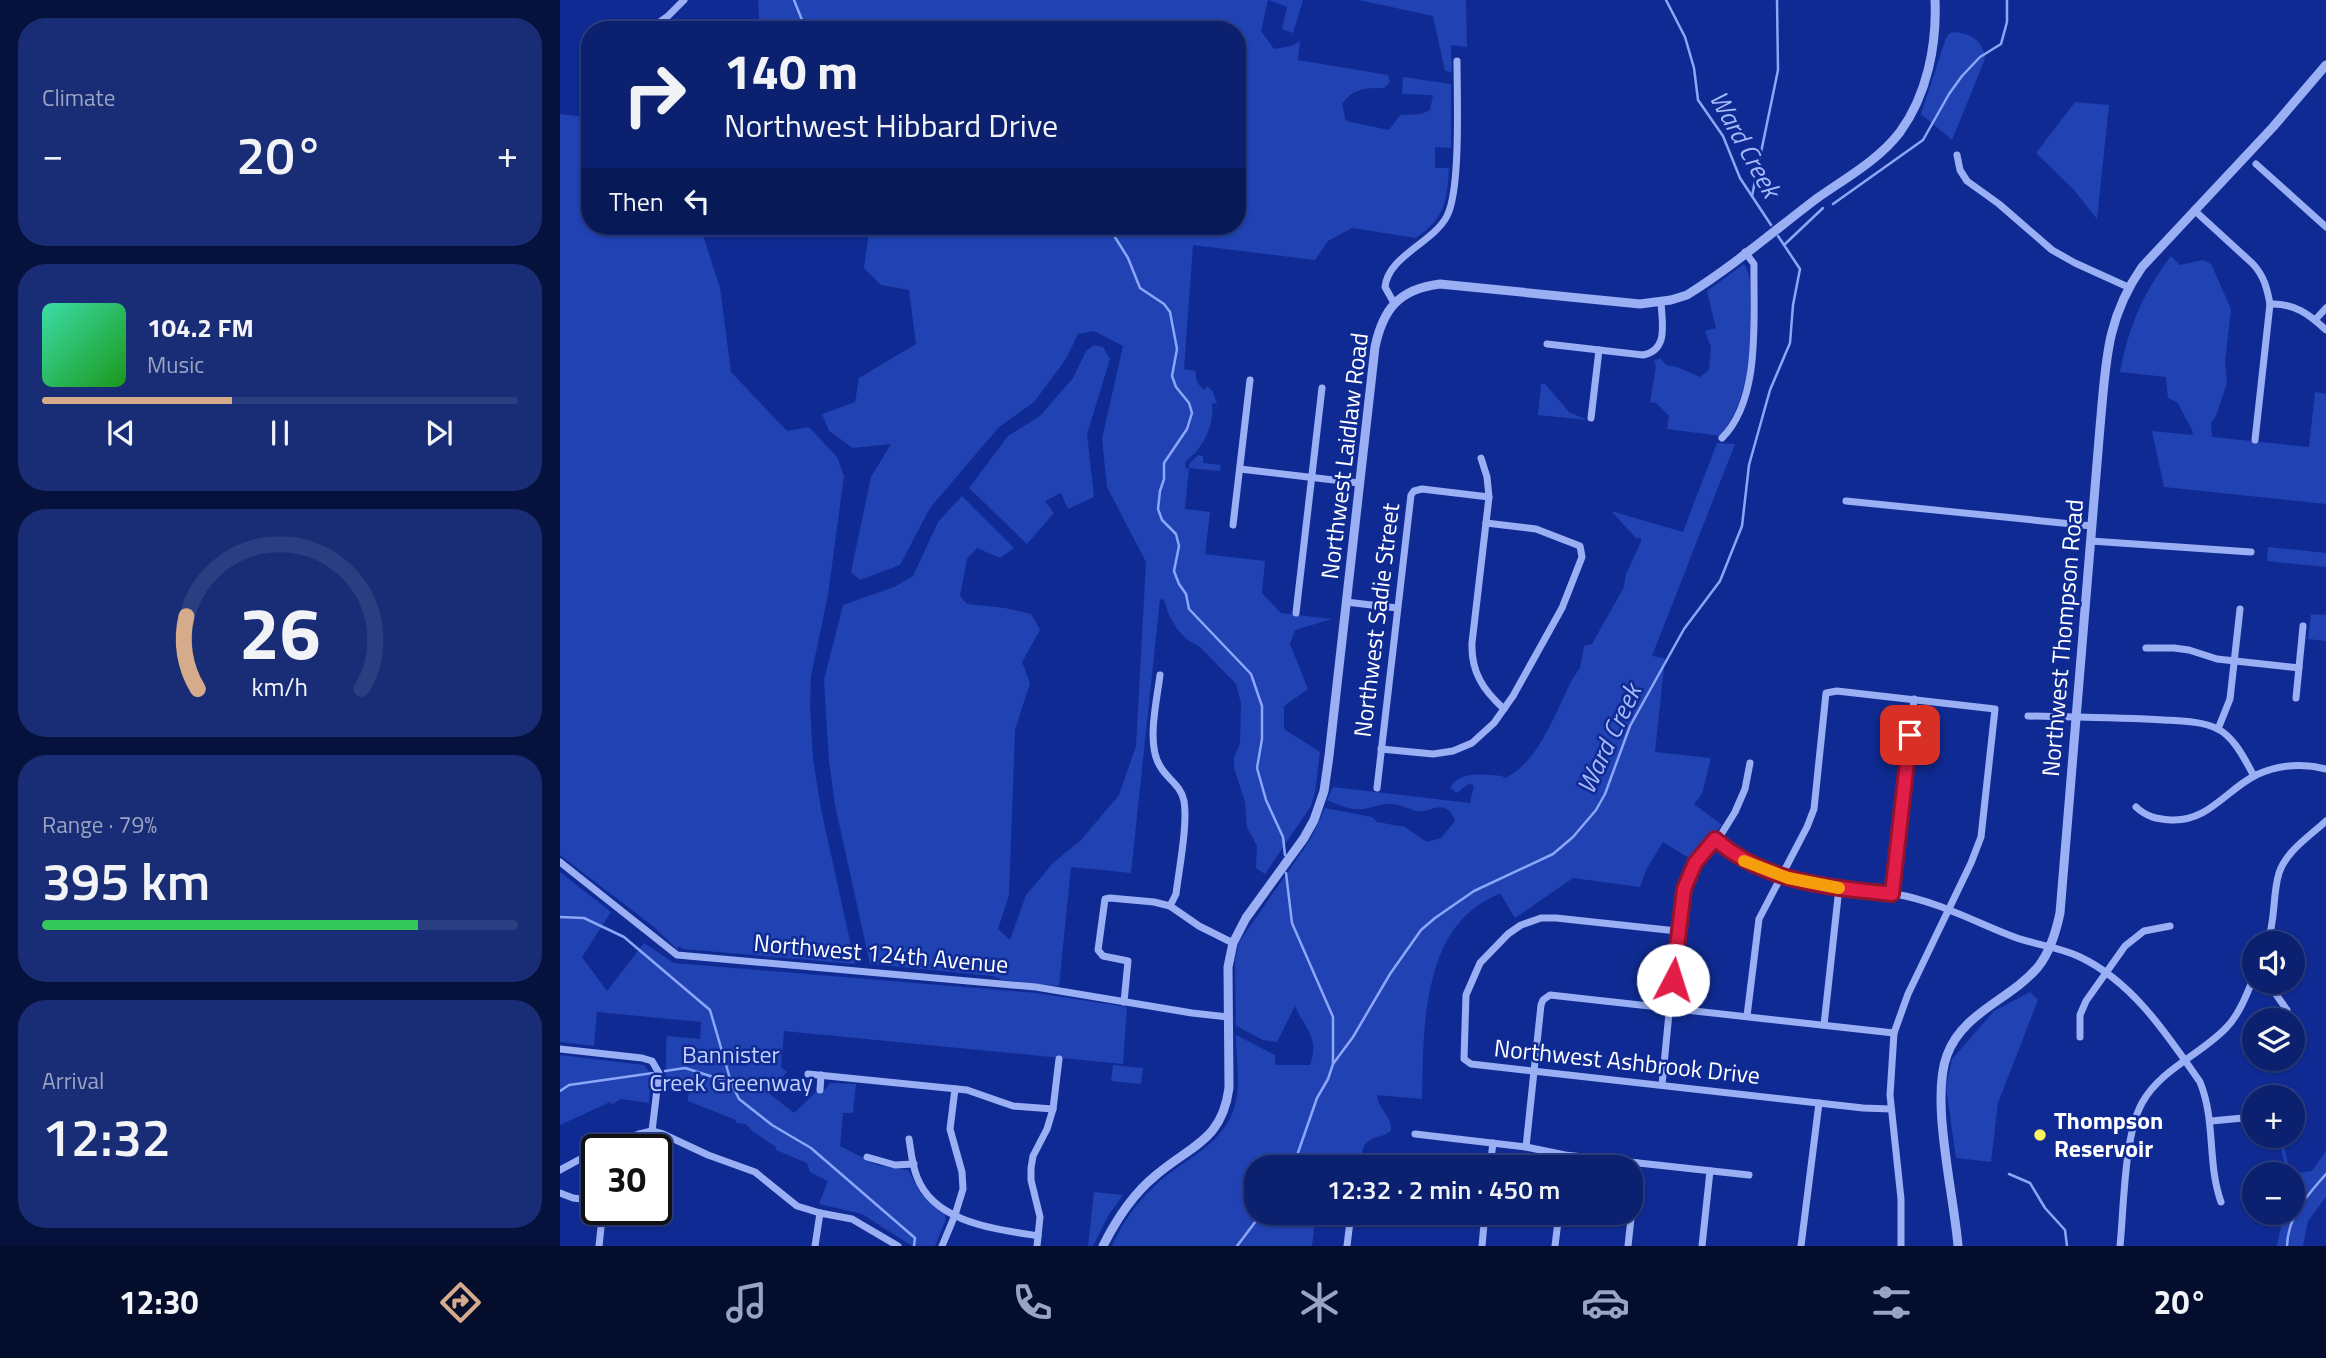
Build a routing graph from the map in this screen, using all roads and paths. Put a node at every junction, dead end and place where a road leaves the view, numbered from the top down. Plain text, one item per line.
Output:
1 (684, 0) edge
2 (1935, 0) edge
3 (661, 21) edge
4 (1457, 61) dead end
5 (2326, 65) edge
6 (1957, 155) dead end
7 (2256, 164) dead end
8 (2194, 210) junction
9 (2326, 227) edge
10 (1745, 252) junction
11 (2128, 287) junction
12 (1661, 302) junction
13 (1394, 303) junction
14 (2270, 304) junction
15 (2326, 307) edge
16 (2315, 320) junction
17 (2326, 330) edge
18 (1547, 344) dead end
19 (1599, 350) junction
20 (1250, 380) dead end
21 (1322, 388) dead end
22 (1591, 418) dead end
23 (1722, 438) dead end
24 (2255, 440) dead end
25 (1481, 457) dead end
26 (1240, 469) junction
27 (1312, 477) junction
28 (1359, 483) junction
29 (1489, 497) junction
30 (1846, 501) dead end
31 (1486, 523) junction
32 (1233, 525) dead end
33 (2092, 526) junction
34 (2091, 541) junction
35 (2251, 552) dead end
36 (1346, 602) junction
37 (1397, 608) junction
38 (2239, 609) dead end
39 (1296, 613) dead end
40 (2303, 626) dead end
41 (2146, 648) dead end
42 (2234, 661) junction
43 (2299, 668) junction
44 (1160, 675) dead end
45 (2296, 698) dead end
46 (1914, 699) junction
47 (1504, 709) junction
48 (2028, 716) dead end
49 (2076, 717) junction
50 (2218, 729) junction
51 (1381, 749) junction
52 (1750, 763) dead end
53 (2326, 769) edge
54 (2254, 776) junction
55 (1377, 788) dead end
56 (2136, 807) dead end
57 (2326, 821) edge
58 (1715, 839) junction
59 (560, 862) edge
60 (1782, 876) junction
61 (1839, 888) junction
62 (1892, 894) junction
63 (1170, 906) junction
64 (1949, 909) junction
65 (2170, 926) dead end
66 (1677, 931) junction
67 (2271, 931) edge
68 (1233, 943) junction
69 (2049, 947) junction
70 (2106, 972) junction
71 (2247, 994) edge
72 (1124, 1002) junction
73 (1670, 1009) junction
74 (1746, 1016) junction
75 (1228, 1017) junction
76 (1824, 1025) junction
77 (1894, 1033) junction
78 (2080, 1037) dead end
79 (560, 1049) edge
80 (1059, 1059) dead end
81 (2185, 1060) junction
82 (1534, 1071) junction
83 (808, 1074) dead end
84 (821, 1075) junction
85 (1662, 1085) junction
86 (955, 1089) junction
87 (820, 1090) dead end
88 (1819, 1103) junction
89 (1053, 1109) junction
90 (1891, 1109) junction
91 (2242, 1118) edge
92 (2211, 1121) junction
93 (652, 1131) junction
94 (643, 1134) edge
95 (1415, 1134) dead end
96 (909, 1139) dead end
97 (1493, 1143) junction
98 (1526, 1147) junction
99 (1492, 1155) edge
100 (1554, 1155) edge
101 (867, 1157) dead end
102 (581, 1159) edge
103 (914, 1164) junction
104 (1643, 1164) edge
105 (560, 1170) edge
106 (1710, 1171) junction
107 (1749, 1175) dead end
108 (560, 1193) edge
109 (581, 1199) edge
110 (2221, 1202) dead end
111 (820, 1213) junction
112 (955, 1215) junction
113 (601, 1225) edge
114 (1350, 1225) edge
115 (1484, 1225) edge
116 (1558, 1225) edge
117 (1630, 1225) edge
118 (1038, 1236) junction
119 (599, 1246) edge
120 (815, 1246) edge
121 (898, 1246) edge
122 (942, 1246) edge
123 (1037, 1246) edge
124 (1103, 1246) edge
125 (1347, 1246) edge
126 (1482, 1246) edge
127 (1555, 1246) edge
128 (1628, 1246) edge
129 (1702, 1246) edge
130 (1801, 1246) edge
131 (1901, 1246) edge
132 (1958, 1246) edge
133 (2120, 1246) edge

1 - 3 street
2 - 10 street
4 - 13 street
5 - 8 street, Northwest Thompson Road
6 - 11 street
7 - 9 street
8 - 11 street, Northwest Thompson Road
8 - 14 street
10 - 12 street
10 - 23 street
11 - 33 street, Northwest Thompson Road
12 - 13 street
12 - 19 street
13 - 28 street, Northwest Laidlaw Road
14 - 16 street
14 - 24 street
15 - 16 street
16 - 17 street
18 - 19 street
19 - 22 street
20 - 26 street
21 - 27 street
25 - 29 street
26 - 27 street
26 - 32 street
27 - 28 street
27 - 39 street
28 - 36 street, Northwest Laidlaw Road
29 - 31 street
29 - 37 street, Northwest Sadie Street
30 - 33 street
31 - 47 street
31 - 47 street
33 - 34 street, Northwest Thompson Road
34 - 35 street
34 - 49 street, Northwest Thompson Road
36 - 37 street
36 - 68 street, Northwest Laidlaw Road
37 - 51 street, Northwest Sadie Street
38 - 42 street
40 - 43 street
41 - 42 street
42 - 43 street
42 - 50 street
43 - 45 street
44 - 63 street
46 - 60 street
46 - 62 street
46 - 64 street
47 - 51 street
48 - 49 street
49 - 50 street
49 - 69 street, Northwest Thompson Road
50 - 54 street
51 - 55 street, Northwest Sadie Street
52 - 58 street
53 - 54 street
54 - 56 street
57 - 67 street
58 - 60 street
58 - 66 street
59 - 72 street, Northwest 124th Avenue
60 - 61 street
60 - 74 street
61 - 62 street
61 - 76 street
62 - 64 street
63 - 68 street
63 - 72 street
64 - 69 street
64 - 77 street
65 - 70 street
66 - 73 street
66 - 82 street, Northwest Ashbrook Drive
68 - 75 street, Northwest Laidlaw Road
69 - 70 street
69 - 132 street, Northwest Thompson Road
70 - 78 street
70 - 81 street
71 - 81 street
72 - 75 street, Northwest 124th Avenue
73 - 74 street
73 - 82 street
73 - 85 street
74 - 76 street
75 - 124 street, Northwest Laidlaw Road
76 - 77 street
77 - 90 street
79 - 93 street
80 - 89 street
81 - 92 street
81 - 133 street
82 - 85 street, Northwest Ashbrook Drive
82 - 98 street
83 - 84 street
84 - 86 street
84 - 87 street
85 - 88 street, Northwest Ashbrook Drive
86 - 89 street
86 - 112 street
88 - 90 street, Northwest Ashbrook Drive
88 - 130 street
89 - 118 street
90 - 131 street
91 - 92 street
92 - 110 street
93 - 94 street
93 - 111 street
95 - 97 street
96 - 103 street
97 - 98 street
97 - 99 street
98 - 100 street
101 - 103 street
102 - 105 street
103 - 112 street
104 - 106 street
106 - 107 street
106 - 129 street
108 - 109 street
111 - 120 street
111 - 121 street
112 - 118 street
112 - 122 street
113 - 119 street
114 - 125 street
115 - 126 street
116 - 127 street
117 - 128 street
118 - 123 street

